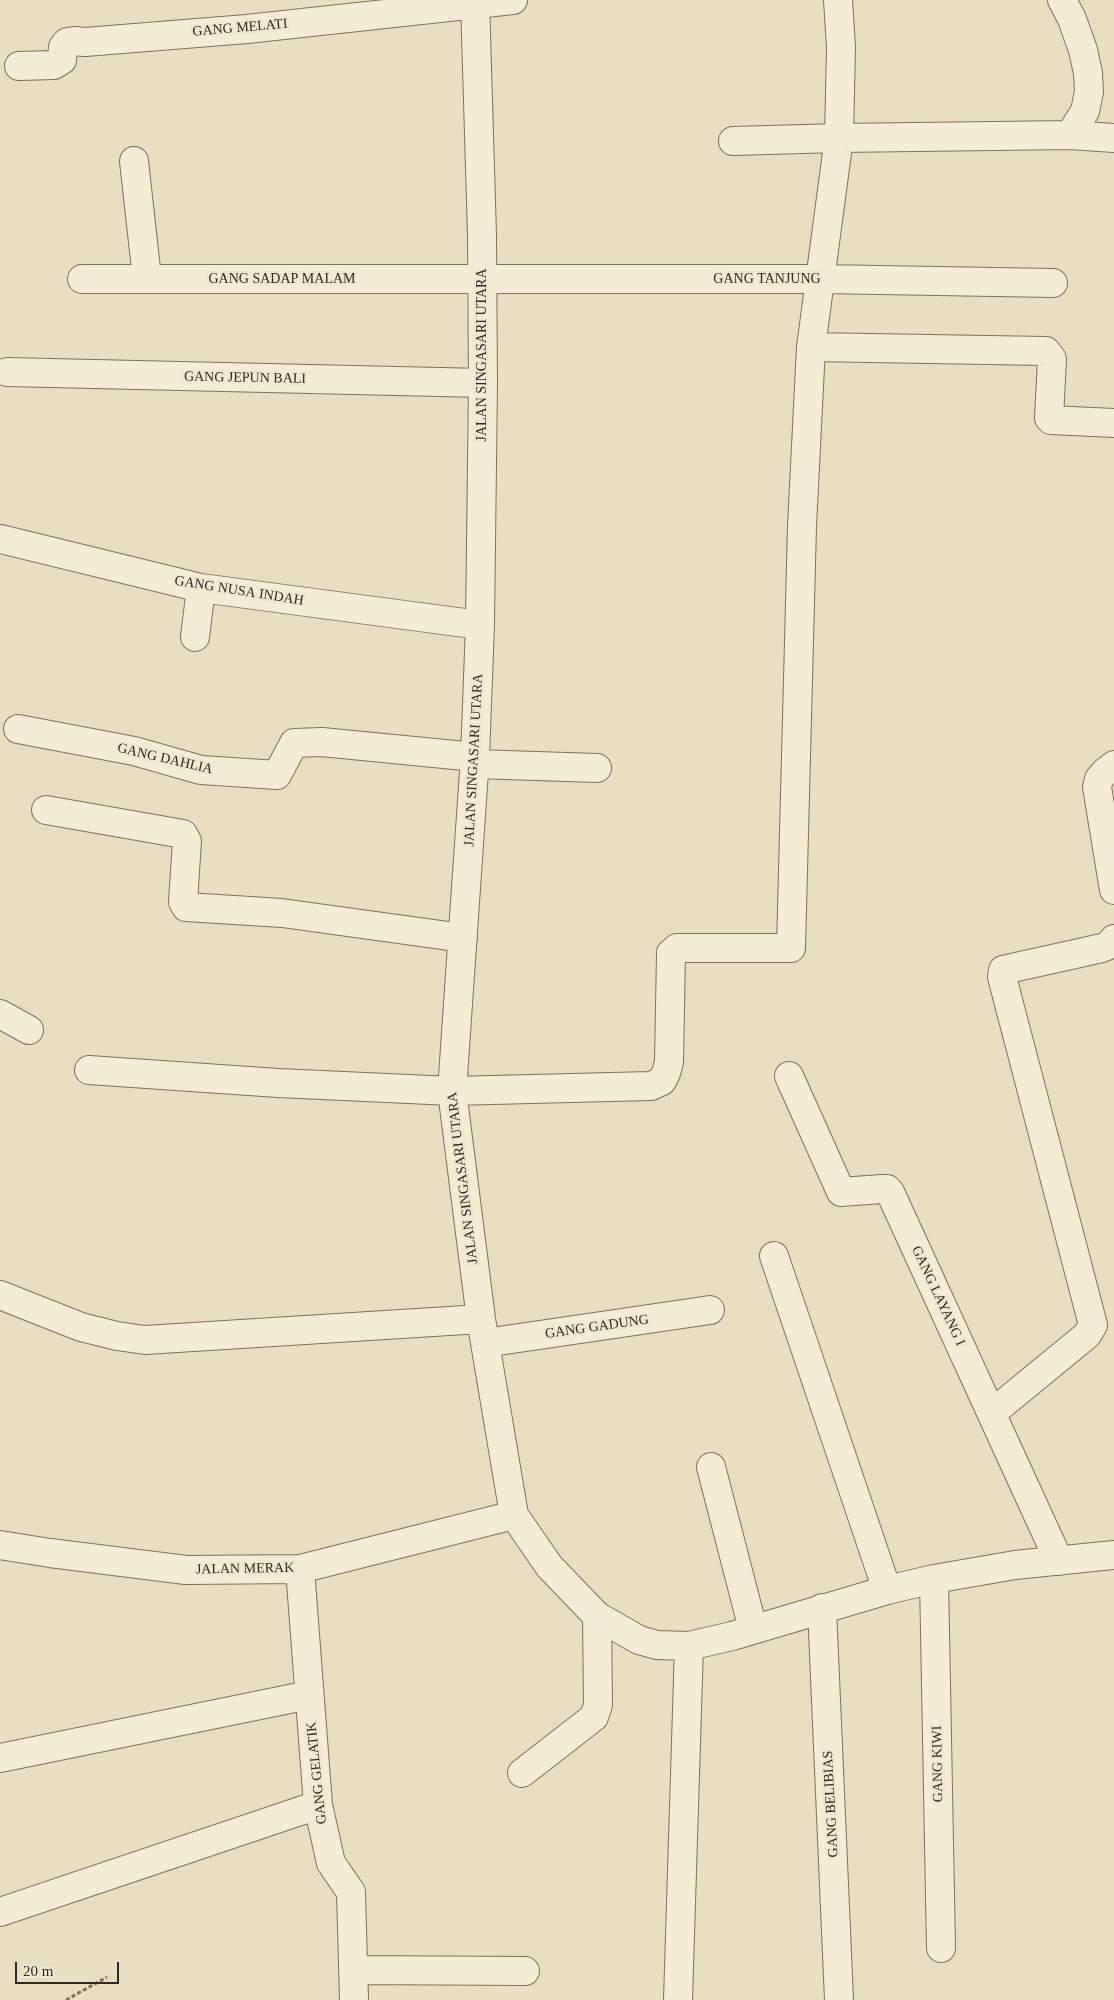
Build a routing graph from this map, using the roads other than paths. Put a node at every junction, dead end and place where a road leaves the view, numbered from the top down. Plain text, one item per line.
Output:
1 (513, 0) edge
2 (838, 0) edge
3 (1062, 0) edge
4 (475, 1) edge
5 (19, 66) dead end
6 (1070, 135) junction
7 (839, 138) junction
8 (1114, 138) edge
9 (733, 140) dead end
10 (134, 161) dead end
11 (147, 278) junction
12 (482, 279) junction
13 (82, 280) dead end
14 (821, 280) junction
15 (1053, 283) dead end
16 (811, 347) junction
17 (7, 372) dead end
18 (483, 383) junction
19 (1114, 423) edge
20 (0, 539) edge
21 (200, 588) junction
22 (480, 625) junction
23 (195, 637) dead end
24 (18, 729) dead end
25 (475, 761) junction
26 (1114, 765) edge
27 (596, 768) dead end
28 (46, 810) dead end
29 (1114, 890) edge
30 (463, 938) junction
31 (1114, 939) edge
32 (0, 1014) edge
33 (29, 1030) dead end
34 (88, 1070) dead end
35 (789, 1076) dead end
36 (452, 1091) junction
37 (774, 1256) dead end
38 (0, 1295) edge
39 (710, 1310) dead end
40 (483, 1331) junction
41 (992, 1413) junction
42 (711, 1467) dead end
43 (514, 1515) junction
44 (0, 1545) edge
45 (1114, 1555) edge
46 (1059, 1561) junction
47 (300, 1569) junction
48 (934, 1580) junction
49 (887, 1590) junction
50 (822, 1608) junction
51 (596, 1616) junction
52 (753, 1629) junction
53 (688, 1646) junction
54 (309, 1695) junction
55 (0, 1758) edge
56 (522, 1773) dead end
57 (318, 1805) junction
58 (0, 1912) edge
59 (941, 1948) dead end
60 (353, 1970) junction
61 (524, 1971) dead end
62 (354, 2000) edge
63 (678, 2000) edge
64 (839, 2000) edge

1 - 4 street
2 - 7 street
3 - 6 street
4 - 5 street, GANG MELATI
4 - 12 street, JALAN SINGASARI UTARA
6 - 7 street
6 - 8 street
7 - 9 street
7 - 14 street
10 - 11 street
11 - 12 street, GANG SADAP MALAM
11 - 13 street, GANG SADAP MALAM
12 - 14 street, GANG TANJUNG
12 - 18 street, JALAN SINGASARI UTARA
14 - 15 street, GANG TANJUNG
14 - 16 street
16 - 19 street
16 - 36 street
17 - 18 street, GANG JEPUN BALI
18 - 22 street, JALAN SINGASARI UTARA
20 - 21 street, GANG NUSA INDAH
21 - 22 street, GANG NUSA INDAH
21 - 23 street
22 - 25 street, JALAN SINGASARI UTARA
24 - 25 street, GANG DAHLIA
25 - 27 street
25 - 30 street, JALAN SINGASARI UTARA
26 - 29 street
28 - 30 street
30 - 36 street, JALAN SINGASARI UTARA
31 - 41 street
32 - 33 street
34 - 36 street
35 - 41 street, GANG LAYANG I
36 - 40 street, JALAN SINGASARI UTARA
37 - 49 street
38 - 40 street, GANG GADUNG
39 - 40 street, GANG GADUNG
40 - 43 street, JALAN SINGASARI UTARA
41 - 46 street, GANG LAYANG I
42 - 52 street
43 - 47 street, JALAN MERAK
43 - 51 street
44 - 47 street, JALAN MERAK
45 - 46 street
46 - 48 street
47 - 54 street, GANG GELATIK
48 - 49 street
48 - 59 street, GANG KIWI
49 - 50 street
50 - 52 street
50 - 64 street, GANG BELIBIAS
51 - 53 street
51 - 56 street
52 - 53 street
53 - 63 street
54 - 55 street
54 - 57 street, GANG GELATIK
57 - 58 street
57 - 60 street, GANG GELATIK
60 - 61 street
60 - 62 street, GANG GELATIK

